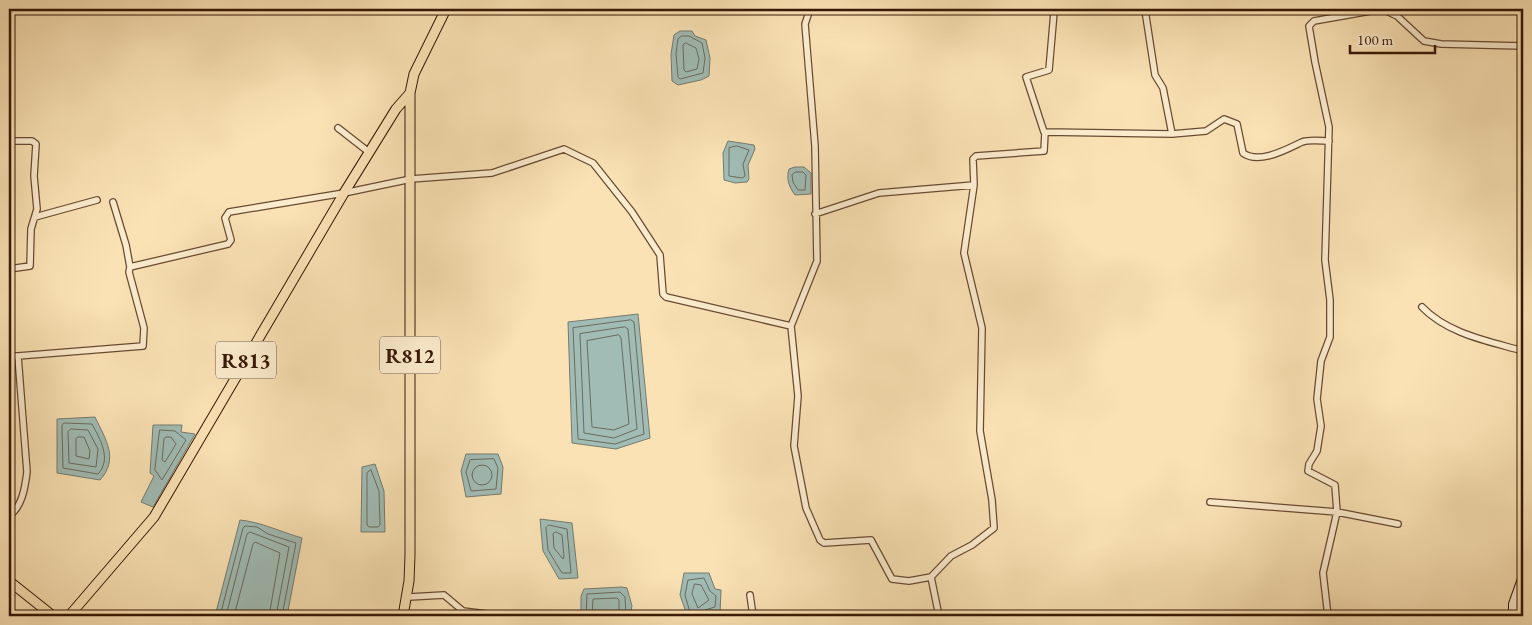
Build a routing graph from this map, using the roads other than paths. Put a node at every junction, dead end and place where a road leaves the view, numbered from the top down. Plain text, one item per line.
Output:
1 (446, 9) edge
2 (810, 9) edge
3 (1064, 9) edge
4 (1141, 9) edge
5 (1523, 46) edge
6 (410, 93) junction
7 (338, 128) dead end
8 (1044, 132) junction
9 (1172, 134) junction
10 (9, 141) edge
11 (1329, 141) junction
12 (370, 153) junction
13 (411, 178) junction
14 (974, 185) junction
15 (344, 193) junction
16 (97, 200) dead end
17 (113, 202) dead end
18 (815, 214) junction
19 (35, 217) junction
20 (9, 268) edge
21 (130, 268) junction
22 (1422, 307) dead end
23 (791, 326) junction
24 (1523, 351) edge
25 (9, 356) edge
26 (18, 356) junction
27 (1210, 502) dead end
28 (1337, 512) junction
29 (9, 516) edge
30 (1398, 524) dead end
31 (1523, 576) edge
32 (931, 577) junction
33 (9, 581) edge
34 (750, 595) dead end
35 (406, 600) junction
36 (53, 616) edge
37 (69, 616) edge
38 (403, 616) edge
39 (503, 616) edge
40 (754, 616) edge
41 (939, 616) edge
42 (1328, 616) edge
43 (1513, 616) edge

1 - 6 main road, R812
2 - 18 street
3 - 8 street
4 - 9 street
5 - 11 street
6 - 12 main road, R813
6 - 13 main road, R812
7 - 12 street
8 - 9 street
8 - 14 street
9 - 11 street
10 - 19 street
11 - 28 street
12 - 15 main road, R813
13 - 15 street
13 - 23 street
13 - 35 main road, R812
14 - 18 street
14 - 32 street
15 - 21 street
15 - 37 main road, R813
16 - 19 street
17 - 21 street
18 - 23 street
19 - 20 street
21 - 26 street
22 - 24 street
23 - 32 street
25 - 26 street
26 - 29 street
27 - 28 street
28 - 30 street
28 - 42 street
31 - 43 main road
32 - 41 street
33 - 36 main road
34 - 40 street
35 - 38 main road, R812
35 - 39 street

